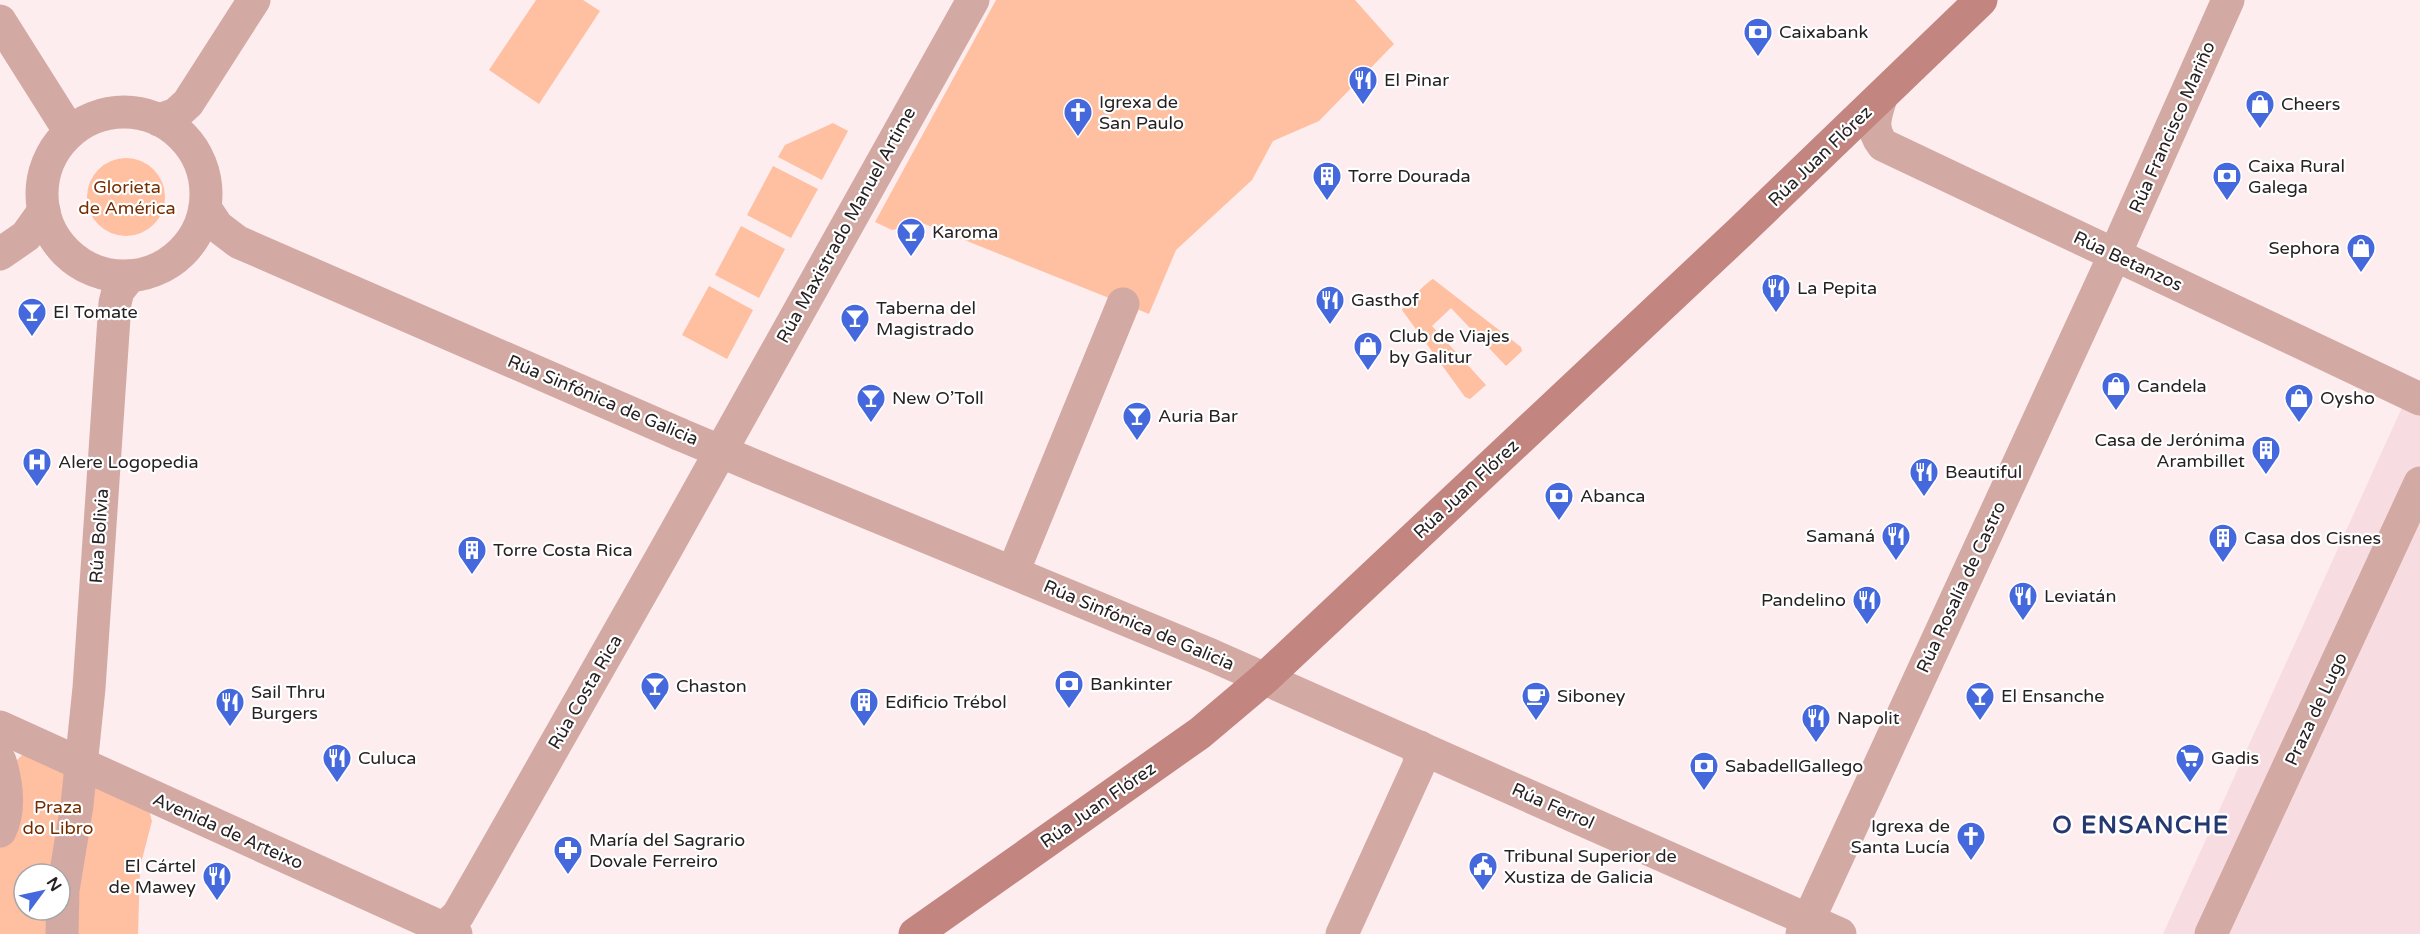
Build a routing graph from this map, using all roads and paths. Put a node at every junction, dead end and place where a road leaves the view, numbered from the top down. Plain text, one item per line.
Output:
1 (254, 0) edge
2 (973, 0) edge
3 (1981, 0) edge
4 (2228, 0) edge
5 (0, 21) edge
6 (1881, 98) junction
7 (159, 120) junction
8 (70, 132) junction
9 (206, 208) junction
10 (44, 211) junction
11 (0, 254) edge
12 (2115, 254) junction
13 (130, 276) junction
14 (1123, 304) dead end
15 (2420, 399) edge
16 (720, 451) joint
17 (2420, 483) edge
18 (1013, 572) junction
19 (1265, 678) junction
20 (0, 727) edge
21 (1420, 747) junction
22 (0, 761) edge
23 (82, 764) junction
24 (0, 831) edge
25 (1805, 927) edge
26 (450, 931) edge
27 (62, 934) edge
28 (915, 934) edge
29 (1342, 934) edge
30 (1840, 934) edge
31 (2211, 934) edge

1 - 7 street
2 - 16 street, Rúa Maxistrado Manuel Artime
3 - 6 main road, Rúa Juan Flórez
4 - 12 street, Rúa Francisco Mariño
5 - 8 street
6 - 12 street, Rúa Betanzos
6 - 19 main road, Rúa Juan Flórez
7 - 8 street
7 - 9 street
8 - 10 street
9 - 13 street
9 - 18 street, Rúa Sinfónica de Galicia, bridge
10 - 11 street
10 - 13 street
12 - 15 street, Rúa Betanzos
12 - 25 street, Rúa Rosalía de Castro
13 - 23 street, Rúa Bolivia
14 - 18 street
16 - 26 street, Rúa Costa Rica
17 - 31 street, Praza de Lugo
18 - 19 street, Rúa Sinfónica de Galicia
19 - 21 street, Rúa Ferrol
19 - 28 main road, Rúa Juan Flórez
20 - 23 street, Avenida de Arteixo
21 - 25 street, Rúa Ferrol
21 - 29 street
22 - 24 street
23 - 26 street, Avenida de Arteixo
23 - 27 street
25 - 30 street, Rúa Ferrol

